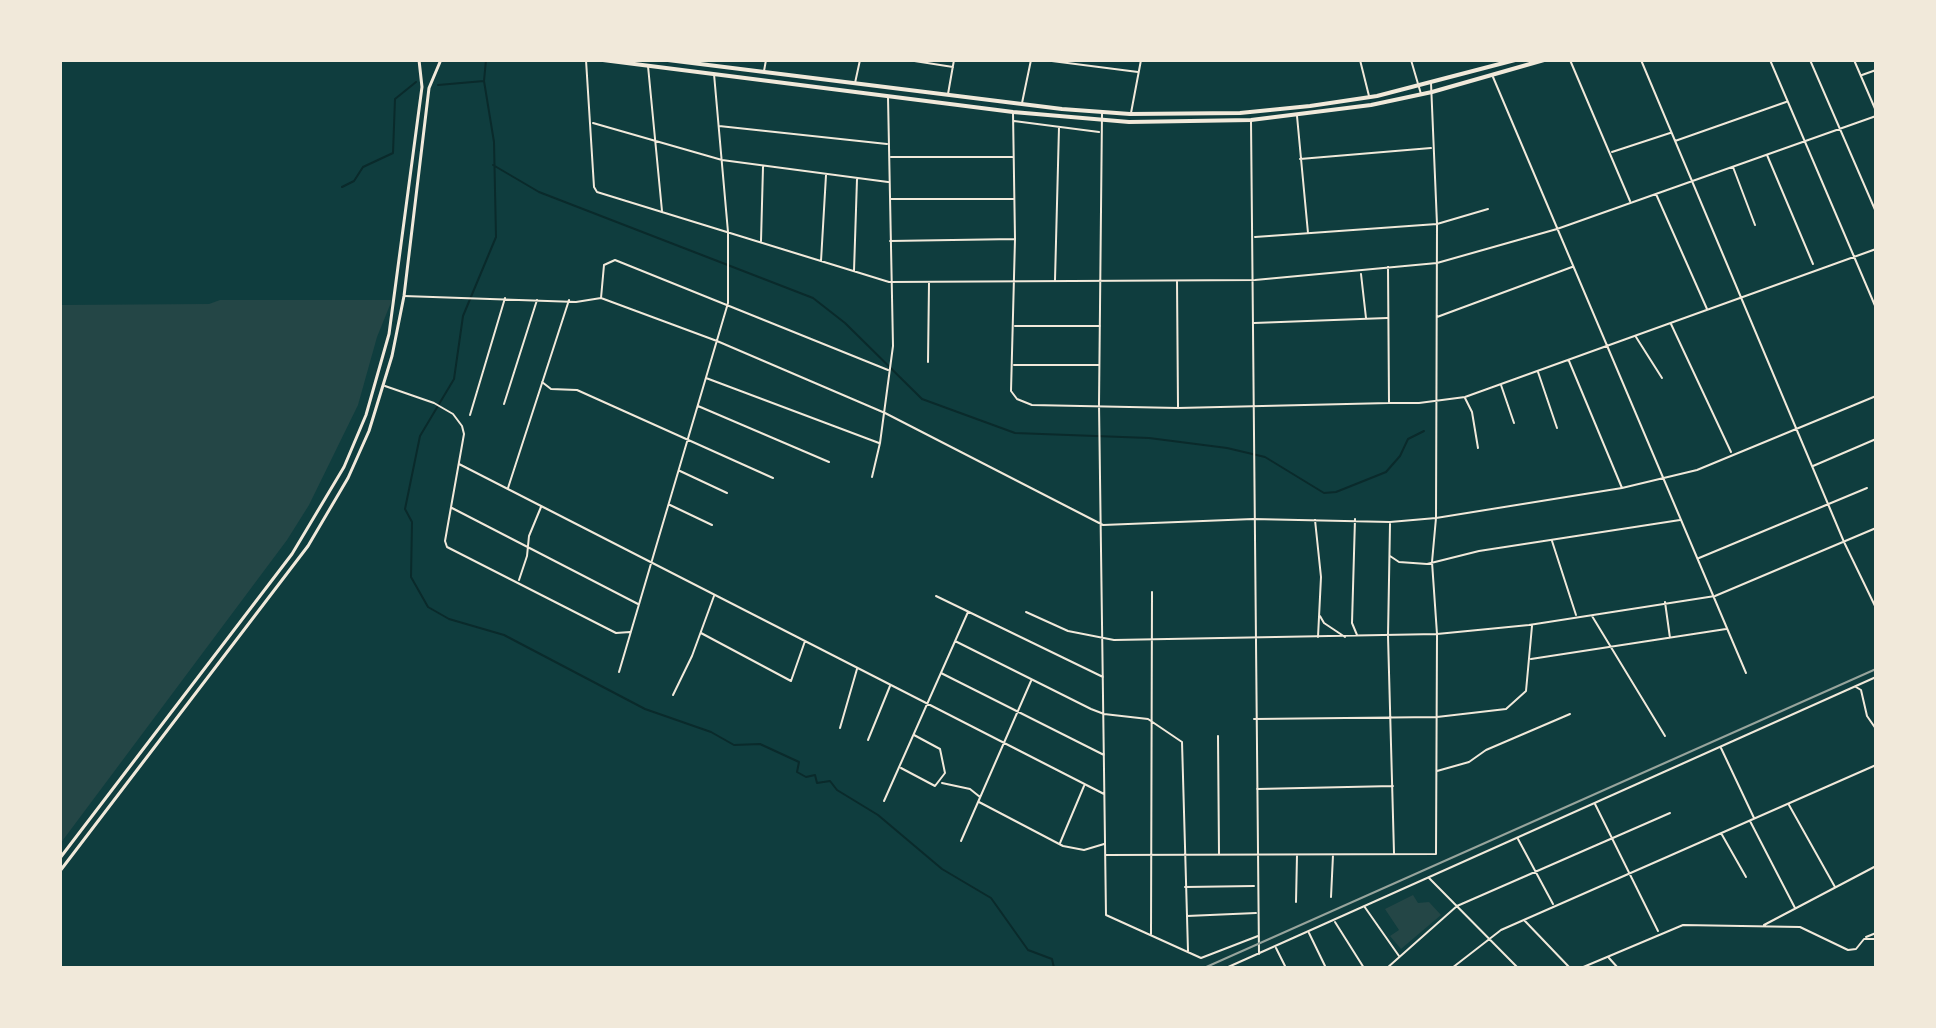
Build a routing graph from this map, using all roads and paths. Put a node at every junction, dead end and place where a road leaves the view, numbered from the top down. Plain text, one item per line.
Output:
1 (420, 60) edge
2 (586, 60) edge
3 (603, 60) edge
4 (672, 60) edge
5 (723, 60) edge
6 (766, 60) edge
7 (860, 60) edge
8 (908, 60) edge
9 (954, 60) edge
10 (1031, 60) edge
11 (1044, 60) edge
12 (1141, 60) edge
13 (1360, 60) edge
14 (1411, 60) edge
15 (1515, 60) edge
16 (1544, 60) edge
17 (1570, 60) edge
18 (1641, 60) edge
19 (1770, 60) edge
20 (1810, 60) edge
21 (1854, 60) edge
22 (443, 61) edge
23 (702, 62) edge
24 (648, 65) junction
25 (721, 67) junction
26 (953, 67) junction
27 (1876, 70) edge
28 (763, 72) junction
29 (1138, 72) junction
30 (714, 74) junction
31 (1493, 76) junction
32 (1861, 76) junction
33 (1431, 83) junction
34 (855, 84) junction
35 (1420, 86) junction
36 (1432, 92) junction
37 (947, 95) junction
38 (1421, 95) junction
39 (888, 96) junction
40 (1369, 97) junction
41 (1787, 102) junction
42 (1022, 104) junction
43 (1013, 112) junction
44 (1102, 112) junction
45 (1130, 114) junction
46 (1876, 114) edge
47 (1297, 115) junction
48 (1251, 120) junction
49 (1013, 121) junction
50 (1101, 121) junction
51 (592, 123) junction
52 (718, 126) junction
53 (1059, 127) junction
54 (1840, 129) junction
55 (1671, 132) junction
56 (1102, 133) junction
57 (1675, 141) junction
58 (1805, 142) junction
59 (655, 144) junction
60 (889, 144) junction
61 (1432, 147) junction
62 (1611, 152) junction
63 (1766, 154) junction
64 (890, 157) junction
65 (1014, 157) junction
66 (1300, 159) junction
67 (722, 160) junction
68 (1732, 166) junction
69 (763, 167) junction
70 (826, 174) junction
71 (857, 177) junction
72 (1691, 179) junction
73 (889, 182) junction
74 (1655, 193) junction
75 (890, 199) junction
76 (1015, 199) junction
77 (1631, 202) junction
78 (1488, 209) dead end
79 (662, 212) junction
80 (1876, 212) edge
81 (1437, 224) junction
82 (1755, 225) dead end
83 (1557, 229) junction
84 (728, 232) junction
85 (1308, 233) junction
86 (1254, 237) junction
87 (1015, 239) junction
88 (889, 241) junction
89 (761, 242) junction
90 (1876, 249) edge
91 (1854, 257) junction
92 (821, 261) junction
93 (1437, 263) junction
94 (1813, 264) dead end
95 (1573, 266) junction
96 (1388, 267) junction
97 (854, 271) junction
98 (1361, 271) junction
99 (1177, 280) junction
100 (1255, 280) junction
101 (1014, 281) junction
102 (1055, 281) junction
103 (1102, 281) junction
104 (889, 282) junction
105 (929, 282) junction
106 (1740, 295) junction
107 (404, 296) junction
108 (505, 298) junction
109 (601, 298) junction
110 (537, 300) junction
111 (569, 300) junction
112 (728, 303) junction
113 (1876, 308) edge
114 (1707, 309) junction
115 (1437, 317) junction
116 (1388, 318) junction
117 (1366, 320) junction
118 (1254, 323) junction
119 (1670, 323) junction
120 (1013, 326) junction
121 (1101, 326) junction
122 (1636, 336) junction
123 (717, 341) junction
124 (1607, 346) junction
125 (1568, 360) junction
126 (928, 362) dead end
127 (1012, 365) junction
128 (1100, 365) junction
129 (890, 371) junction
130 (1538, 371) junction
131 (706, 378) junction
132 (1662, 378) dead end
133 (542, 382) junction
134 (1500, 384) junction
135 (384, 386) junction
136 (1876, 396) edge
137 (1465, 397) junction
138 (1435, 402) junction
139 (1389, 403) junction
140 (504, 404) dead end
141 (1099, 404) junction
142 (698, 406) junction
143 (1254, 407) junction
144 (1178, 408) junction
145 (885, 413) junction
146 (470, 415) dead end
147 (1514, 423) dead end
148 (1557, 428) dead end
149 (1796, 429) junction
150 (1876, 439) edge
151 (688, 442) junction
152 (880, 443) junction
153 (1478, 448) dead end
154 (1731, 454) junction
155 (829, 462) dead end
156 (459, 464) junction
157 (1812, 467) junction
158 (679, 471) junction
159 (872, 477) dead end
160 (773, 478) dead end
161 (1664, 480) junction
162 (1622, 488) junction
163 (1867, 488) dead end
164 (507, 489) junction
165 (727, 493) dead end
166 (1828, 504) junction
167 (669, 505) junction
168 (541, 506) junction
169 (451, 508) junction
170 (1436, 518) junction
171 (1253, 519) junction
172 (1315, 519) junction
173 (1355, 519) junction
174 (1681, 520) junction
175 (1390, 522) junction
176 (712, 525) dead end
177 (1103, 525) junction
178 (1876, 528) edge
179 (1552, 541) junction
180 (1844, 542) junction
181 (528, 548) junction
182 (1390, 556) junction
183 (1697, 559) junction
184 (1432, 562) junction
185 (652, 563) junction
186 (519, 581) junction
187 (1152, 592) dead end
188 (714, 595) junction
189 (936, 596) dead end
190 (1715, 596) junction
191 (1665, 602) junction
192 (639, 605) junction
193 (1876, 608) edge
194 (968, 612) junction
195 (1026, 612) dead end
196 (1319, 615) junction
197 (1591, 615) junction
198 (1576, 617) junction
199 (1532, 624) junction
200 (1727, 629) junction
201 (631, 632) junction
202 (701, 633) junction
203 (1437, 634) junction
204 (1358, 636) junction
205 (1388, 636) junction
206 (1318, 637) junction
207 (1345, 637) junction
208 (1104, 638) junction
209 (1670, 639) junction
210 (1254, 640) junction
211 (805, 641) junction
212 (955, 641) junction
213 (1152, 641) junction
214 (1612, 649) junction
215 (1529, 660) junction
216 (857, 668) junction
217 (619, 672) dead end
218 (941, 673) junction
219 (1746, 673) dead end
220 (1876, 677) edge
221 (1104, 678) junction
222 (1032, 680) junction
223 (891, 685) junction
224 (1855, 686) junction
225 (673, 695) dead end
226 (927, 703) junction
227 (1018, 711) junction
228 (1104, 714) junction
229 (1570, 714) dead end
230 (1392, 717) junction
231 (1437, 717) junction
232 (1254, 719) junction
233 (1151, 721) junction
234 (840, 728) dead end
235 (1876, 729) edge
236 (913, 734) junction
237 (1218, 736) dead end
238 (1665, 736) dead end
239 (868, 740) dead end
240 (1004, 743) junction
241 (1720, 747) junction
242 (1105, 755) junction
243 (1876, 765) edge
244 (899, 766) junction
245 (1437, 771) junction
246 (941, 783) junction
247 (1085, 784) junction
248 (1393, 786) junction
249 (1256, 789) junction
250 (1105, 794) junction
251 (980, 797) junction
252 (884, 801) dead end
253 (978, 802) junction
254 (1594, 803) junction
255 (1789, 804) junction
256 (1670, 813) dead end
257 (1755, 818) junction
258 (1749, 820) junction
259 (1721, 833) junction
260 (1517, 838) junction
261 (1612, 838) junction
262 (961, 841) dead end
263 (1105, 843) junction
264 (1059, 844) junction
265 (1394, 854) junction
266 (1106, 855) junction
267 (1151, 855) junction
268 (1184, 855) junction
269 (1219, 855) junction
270 (1255, 855) junction
271 (1297, 855) junction
272 (1333, 855) junction
273 (60, 858) edge
274 (1876, 866) edge
275 (60, 871) edge
276 (1535, 871) junction
277 (1630, 873) junction
278 (1428, 877) junction
279 (1746, 877) dead end
280 (1256, 886) junction
281 (1183, 887) junction
282 (1836, 889) junction
283 (1331, 897) dead end
284 (1296, 902) dead end
285 (1554, 905) junction
286 (1364, 906) junction
287 (1457, 906) junction
288 (1796, 909) junction
289 (1257, 913) junction
290 (1185, 916) junction
291 (1334, 920) junction
292 (1523, 920) junction
293 (1763, 926) junction
294 (1308, 932) junction
295 (1659, 933) junction
296 (1876, 933) edge
297 (1151, 935) junction
298 (1258, 936) junction
299 (1488, 938) junction
300 (1864, 939) junction
301 (1876, 939) edge
302 (1275, 946) junction
303 (1188, 952) junction
304 (1259, 954) junction
305 (1400, 957) junction
306 (1609, 958) junction
307 (1241, 961) junction
308 (1226, 968) edge
309 (1244, 968) edge
310 (1286, 968) edge
311 (1326, 968) edge
312 (1364, 968) edge
313 (1387, 968) edge
314 (1452, 968) edge
315 (1518, 968) edge
316 (1570, 968) edge
317 (1581, 968) edge
318 (1618, 968) edge

1 - 22 main road
1 - 273 main road
2 - 51 street
3 - 24 main road
4 - 23 main road
5 - 25 street
6 - 28 street
7 - 34 street
8 - 26 street
9 - 26 street
10 - 42 street
11 - 29 street
12 - 29 street
13 - 40 street
14 - 35 street
15 - 33 main road
16 - 31 main road
17 - 62 street
18 - 55 street
19 - 41 street
20 - 54 street
21 - 32 street
22 - 107 main road
23 - 25 main road
24 - 30 main road
24 - 59 street
25 - 28 main road
26 - 37 street
27 - 32 street
28 - 34 main road
29 - 45 street
30 - 39 main road
30 - 52 street
31 - 36 main road
31 - 83 street
32 - 46 street
33 - 35 main road
33 - 36 street
34 - 37 main road
35 - 38 street
35 - 40 main road
36 - 38 main road
36 - 61 street
37 - 42 main road
38 - 47 main road
39 - 43 main road
39 - 60 street
40 - 45 main road
41 - 57 street
41 - 58 street
42 - 44 main road
43 - 49 street
43 - 50 main road
44 - 45 main road
44 - 50 street
46 - 54 street
47 - 48 main road
47 - 66 street
48 - 50 main road
48 - 86 street
49 - 53 street
49 - 65 street
50 - 56 street
51 - 59 street
51 - 79 street
52 - 60 street
52 - 67 street
53 - 56 street
53 - 102 street
54 - 58 street
54 - 80 street
55 - 57 street
55 - 62 street
56 - 103 street
57 - 72 street
58 - 63 street
58 - 91 street
59 - 67 street
59 - 79 street
60 - 64 street
61 - 66 street
61 - 81 street
62 - 77 street
63 - 68 street
63 - 94 street
64 - 65 street
64 - 73 street
65 - 76 street
66 - 85 street
67 - 69 street
67 - 84 street
68 - 72 street
68 - 82 street
69 - 70 street
69 - 89 street
70 - 71 street
70 - 92 street
71 - 73 street
71 - 97 street
72 - 74 street
72 - 106 street
73 - 75 street
74 - 77 street
74 - 114 street
75 - 76 street
75 - 88 street
76 - 87 street
77 - 83 street
78 - 81 street
79 - 84 street
81 - 85 street
81 - 93 street
83 - 93 street
83 - 95 street
84 - 89 street
84 - 112 street
85 - 86 street
86 - 100 street
87 - 88 street
87 - 101 street
88 - 104 street
89 - 92 street
90 - 91 street
91 - 106 street
91 - 113 street
92 - 97 street
93 - 96 street
93 - 115 street
95 - 115 street
95 - 124 street
96 - 98 street
96 - 116 street
97 - 104 street
98 - 100 street
98 - 117 street
99 - 100 street
99 - 103 street
99 - 144 street
100 - 118 street
101 - 102 street
101 - 105 street
101 - 120 street
102 - 103 street
103 - 121 street
104 - 105 street
104 - 129 street
105 - 126 street
106 - 114 street
106 - 149 street
107 - 108 street
107 - 135 main road
108 - 110 street
108 - 146 street
109 - 111 street
109 - 112 street
109 - 123 street
110 - 111 street
110 - 140 street
111 - 133 street
112 - 123 street
112 - 129 street
114 - 119 street
115 - 138 street
116 - 117 street
116 - 139 street
117 - 118 street
118 - 143 street
119 - 122 street
119 - 154 street
120 - 121 street
120 - 127 street
121 - 128 street
122 - 124 street
122 - 132 street
123 - 131 street
123 - 145 street
124 - 125 street
124 - 161 street
125 - 130 street
125 - 162 street
127 - 128 street
127 - 141 street
128 - 141 street
129 - 145 street
130 - 134 street
130 - 148 street
131 - 142 street
131 - 152 street
133 - 151 street
133 - 164 street
134 - 137 street
134 - 147 street
135 - 156 street
135 - 275 main road
136 - 149 street
137 - 138 street
137 - 153 street
138 - 139 street
138 - 170 street
139 - 143 street
141 - 144 street
141 - 177 street
142 - 151 street
142 - 155 street
143 - 144 street
143 - 171 street
145 - 152 street
145 - 177 street
149 - 154 street
149 - 157 street
150 - 157 street
151 - 158 street
151 - 160 street
152 - 159 street
154 - 161 street
156 - 164 street
156 - 169 street
157 - 166 street
158 - 165 street
158 - 167 street
161 - 162 street
161 - 174 street
162 - 170 street
163 - 166 street
164 - 168 street
166 - 180 street
166 - 183 street
167 - 176 street
167 - 185 street
168 - 181 street
168 - 185 street
169 - 181 street
169 - 186 street
170 - 175 street
170 - 184 street
171 - 172 street
171 - 177 street
171 - 210 street
172 - 173 street
172 - 196 street
173 - 175 street
173 - 204 street
174 - 179 street
174 - 183 street
175 - 182 street
177 - 208 street
178 - 180 street
179 - 184 street
179 - 198 street
180 - 190 street
180 - 193 street
181 - 186 street
181 - 192 street
182 - 184 street
182 - 205 street
183 - 190 street
184 - 203 street
185 - 188 street
185 - 192 street
186 - 201 street
187 - 213 street
188 - 202 street
188 - 211 street
189 - 194 street
190 - 191 street
190 - 200 street
191 - 197 street
191 - 209 street
192 - 201 street
194 - 212 street
194 - 221 street
195 - 208 street
196 - 206 street
196 - 207 street
197 - 198 street
197 - 214 street
198 - 199 street
199 - 203 street
199 - 215 street
200 - 209 street
200 - 219 street
201 - 217 street
202 - 211 street
202 - 225 street
203 - 205 street
203 - 231 street
204 - 205 street
204 - 207 street
205 - 230 street
206 - 207 street
206 - 210 street
208 - 213 street
208 - 221 street
209 - 214 street
210 - 213 street
210 - 232 street
211 - 216 street
212 - 218 street
212 - 222 street
213 - 233 street
214 - 215 street
214 - 238 street
215 - 231 street
216 - 223 street
216 - 234 street
218 - 226 street
218 - 227 street
220 - 224 street
221 - 228 street
222 - 227 street
222 - 228 street
223 - 226 street
223 - 239 street
224 - 235 street
224 - 241 street
226 - 236 street
226 - 240 street
227 - 240 street
227 - 242 street
228 - 233 street
228 - 242 street
229 - 245 street
230 - 231 street
230 - 232 street
230 - 248 street
231 - 245 street
232 - 249 street
233 - 267 street
233 - 268 street
236 - 244 street
236 - 246 street
237 - 269 street
240 - 247 street
240 - 251 street
241 - 254 street
241 - 257 street
242 - 250 street
243 - 255 street
244 - 246 street
244 - 252 street
245 - 265 street
246 - 251 street
247 - 250 street
247 - 264 street
248 - 249 street
248 - 265 street
249 - 270 street
250 - 263 street
251 - 253 street
253 - 262 street
253 - 264 street
254 - 260 street
254 - 261 street
255 - 257 street
255 - 282 street
256 - 261 street
257 - 258 street
258 - 259 street
258 - 288 street
259 - 277 street
259 - 279 street
260 - 276 street
260 - 278 street
261 - 276 street
261 - 277 street
263 - 264 street
263 - 266 street
265 - 272 street
266 - 267 street
266 - 297 street
267 - 268 street
267 - 297 street
268 - 269 street
268 - 281 street
269 - 270 street
270 - 271 street
270 - 280 street
271 - 272 street
271 - 284 street
272 - 283 street
274 - 282 street
276 - 285 street
276 - 287 street
277 - 285 street
277 - 295 street
278 - 286 street
278 - 287 street
280 - 281 street
280 - 289 street
281 - 290 street
282 - 288 street
285 - 292 street
286 - 291 street
286 - 305 street
287 - 299 street
287 - 305 street
288 - 293 street
289 - 290 street
289 - 298 street
290 - 303 street
291 - 294 street
291 - 312 street
292 - 299 street
292 - 316 street
293 - 295 street
293 - 300 street
294 - 302 street
294 - 311 street
295 - 306 street
296 - 300 street
297 - 303 street
298 - 303 street
298 - 304 street
299 - 314 street
299 - 315 street
300 - 301 street
302 - 304 street
302 - 310 street
304 - 307 street
305 - 313 street
306 - 317 street
306 - 318 street
307 - 308 street
307 - 309 street

